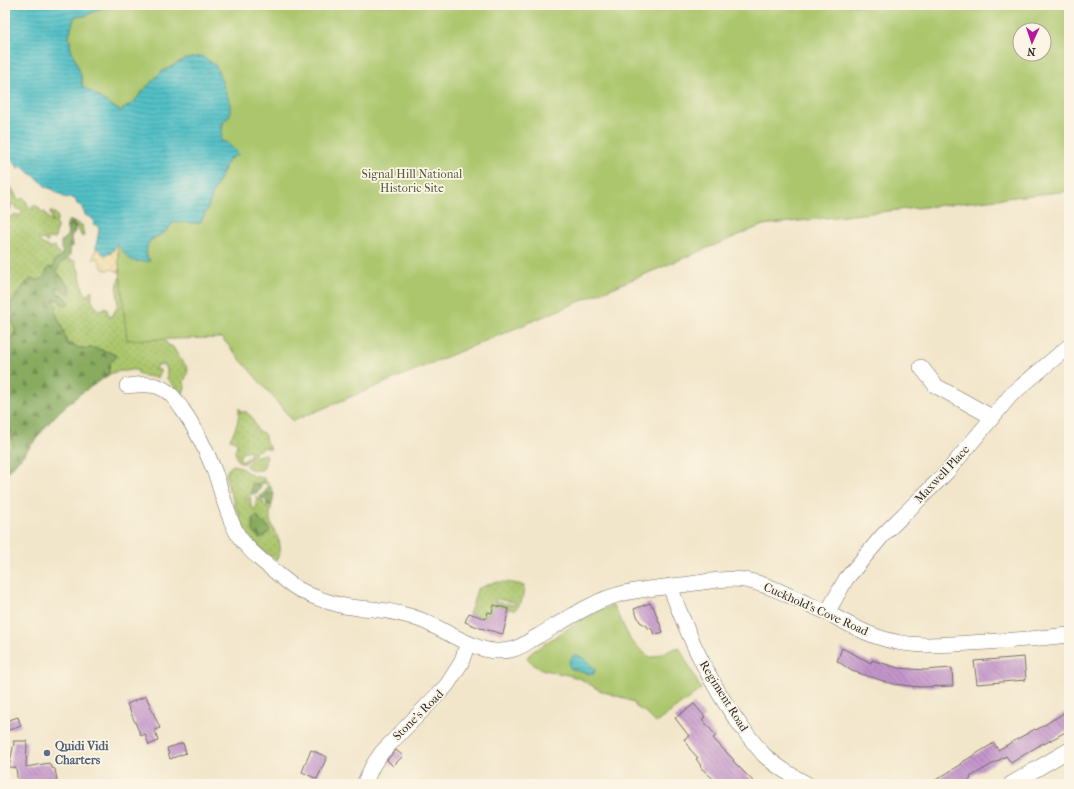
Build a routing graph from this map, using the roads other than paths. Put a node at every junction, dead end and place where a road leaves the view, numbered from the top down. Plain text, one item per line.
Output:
1 (1069, 346) edge
2 (921, 367) dead end
3 (126, 386) dead end
4 (992, 417) junction
5 (670, 586) junction
6 (827, 613) junction
7 (1069, 635) edge
8 (468, 643) junction
9 (1069, 750) edge
10 (364, 784) edge
11 (807, 784) edge
12 (1011, 784) edge

1 - 4 street, Maxwell Place
2 - 4 street
3 - 8 street, Cuckhold's Cove Road
4 - 6 street, Maxwell Place
5 - 6 street, Cuckhold's Cove Road
5 - 8 street, Cuckhold's Cove Road
5 - 11 street, Regiment Road
6 - 7 street, Cuckhold's Cove Road
8 - 10 street, Stone's Road
9 - 12 street

